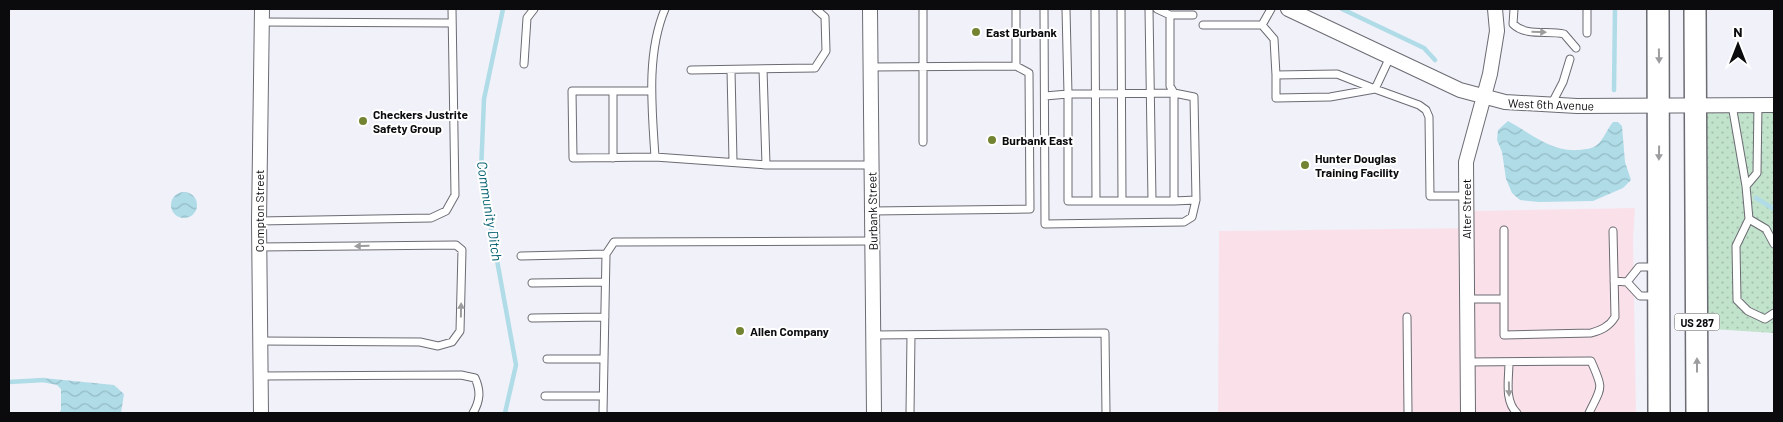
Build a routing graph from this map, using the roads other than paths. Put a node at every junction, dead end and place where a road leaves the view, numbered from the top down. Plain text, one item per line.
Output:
1 (452, 9) edge
2 (534, 9) edge
3 (665, 9) edge
4 (816, 9) edge
5 (870, 9) edge
6 (923, 9) edge
7 (1016, 9) edge
8 (1044, 9) edge
9 (1066, 9) edge
10 (1095, 9) edge
11 (1121, 9) edge
12 (1149, 9) edge
13 (1157, 9) edge
14 (1271, 9) edge
15 (1288, 9) edge
16 (1496, 9) edge
17 (1514, 9) edge
18 (1587, 9) edge
19 (1658, 9) edge
20 (1695, 9) edge
21 (262, 15) edge
22 (1170, 15) junction
23 (1193, 15) dead end
24 (452, 23) junction
25 (1203, 25) dead end
26 (1262, 25) junction
27 (1587, 33) dead end
28 (1576, 48) dead end
29 (1390, 57) junction
30 (1570, 59) dead end
31 (524, 64) dead end
32 (1016, 66) junction
33 (870, 67) junction
34 (923, 67) junction
35 (764, 69) junction
36 (691, 70) dead end
37 (731, 70) junction
38 (1276, 75) junction
39 (1375, 89) junction
40 (652, 90) junction
41 (613, 91) junction
42 (1151, 93) junction
43 (1174, 93) junction
44 (1068, 94) junction
45 (1096, 94) junction
46 (1121, 94) junction
47 (1045, 96) junction
48 (1484, 98) junction
49 (1660, 104) junction
50 (1696, 104) junction
51 (1758, 104) junction
52 (1732, 105) junction
53 (1774, 105) edge
54 (1550, 106) junction
55 (923, 142) dead end
56 (655, 157) junction
57 (613, 158) junction
58 (733, 161) junction
59 (871, 164) junction
60 (766, 165) junction
61 (1746, 186) junction
62 (1466, 196) junction
63 (1196, 200) junction
64 (1096, 201) junction
65 (1122, 201) junction
66 (1152, 201) junction
67 (1174, 201) junction
68 (872, 211) junction
69 (1749, 219) junction
70 (258, 220) junction
71 (1504, 230) dead end
72 (1613, 231) dead end
73 (872, 240) junction
74 (1774, 244) edge
75 (259, 247) junction
76 (606, 254) junction
77 (521, 256) dead end
78 (1659, 267) junction
79 (1614, 281) junction
80 (605, 282) junction
81 (1627, 282) junction
82 (532, 283) dead end
83 (1660, 296) junction
84 (1504, 299) junction
85 (1467, 300) junction
86 (1774, 313) edge
87 (532, 318) dead end
88 (605, 318) junction
89 (1407, 318) dead end
90 (911, 334) junction
91 (873, 335) junction
92 (260, 341) junction
93 (547, 359) dead end
94 (604, 359) junction
95 (1468, 362) junction
96 (1509, 362) junction
97 (260, 376) junction
98 (545, 396) dead end
99 (604, 396) junction
100 (260, 413) edge
101 (473, 413) edge
102 (603, 413) edge
103 (874, 413) edge
104 (910, 413) edge
105 (1106, 413) edge
106 (1408, 413) edge
107 (1468, 413) edge
108 (1518, 413) edge
109 (1589, 413) edge
110 (1659, 413) edge
111 (1697, 413) edge

1 - 24 lane
2 - 31 lane
3 - 40 lane
4 - 35 lane
5 - 33 street, Burbank Street
6 - 34 lane
7 - 32 lane
8 - 47 lane
9 - 44 lane
10 - 45 lane
11 - 46 lane
12 - 42 lane
13 - 22 lane
14 - 26 lane
15 - 29 street, West 6th Avenue
16 - 48 street, Alter Street
17 -> 28 lane
18 - 27 lane
19 -> 49 main road, US 287
20 - 50 main road, US 287
21 - 24 lane
21 - 70 street, Compton Street
22 - 23 lane
22 - 43 lane
24 - 70 lane
25 - 26 lane
26 - 38 lane
29 - 39 lane
29 - 48 street, West 6th Avenue
30 - 54 lane
32 - 34 lane
32 - 68 lane
33 - 34 lane
33 - 59 street, Burbank Street
34 - 55 lane
35 - 37 lane
35 - 60 lane
36 - 37 lane
37 - 58 lane
38 - 39 lane
38 - 39 lane
39 - 62 lane
40 - 41 lane
40 - 56 lane
41 - 57 lane
41 - 57 lane
42 - 43 lane
42 - 46 lane
42 - 66 lane
43 - 63 lane
43 - 67 lane
44 - 45 lane
44 - 47 lane
44 - 64 lane
45 - 46 lane
45 - 64 lane
46 - 65 lane
47 - 63 lane
48 - 54 street, West 6th Avenue
48 - 62 street, Alter Street
49 - 50 street, West 6th Avenue
49 - 54 street, West 6th Avenue
49 -> 78 main road, US 287
50 - 52 street, West 6th Avenue
111 -> 50 main road, US 287
51 - 52 street, West 6th Avenue
51 - 53 street, West 6th Avenue
51 - 61 lane
52 - 61 lane
56 - 57 lane
56 - 58 lane
58 - 60 lane
59 - 60 lane
59 - 68 street, Burbank Street
61 - 69 lane
62 - 85 street, Alter Street
63 - 67 lane
64 - 65 lane
65 - 66 lane
66 - 67 lane
68 - 73 street, Burbank Street
69 - 74 lane
69 - 86 lane
70 - 75 street, Compton Street
71 - 84 lane
72 - 79 lane
73 - 76 lane
73 - 91 street, Burbank Street
75 - 92 street, Compton Street
92 -> 75 lane
76 - 77 lane
76 - 80 lane
78 - 81 lane
78 - 83 main road, US 287
79 - 81 lane
79 - 84 lane
80 - 82 lane
80 - 88 lane
81 - 83 lane
83 - 110 main road, US 287
84 - 85 lane
85 - 95 street, Alter Street
87 - 88 lane
88 - 94 lane
89 - 106 lane
90 - 91 lane
90 - 104 lane
90 - 105 lane
91 - 103 street, Burbank Street
92 - 97 street, Compton Street
93 - 94 lane
94 - 99 lane
95 - 96 lane
95 - 107 street, Alter Street
96 -> 108 lane
96 - 109 lane
97 - 100 street, Compton Street
97 - 101 lane
98 - 99 lane
99 - 102 lane

